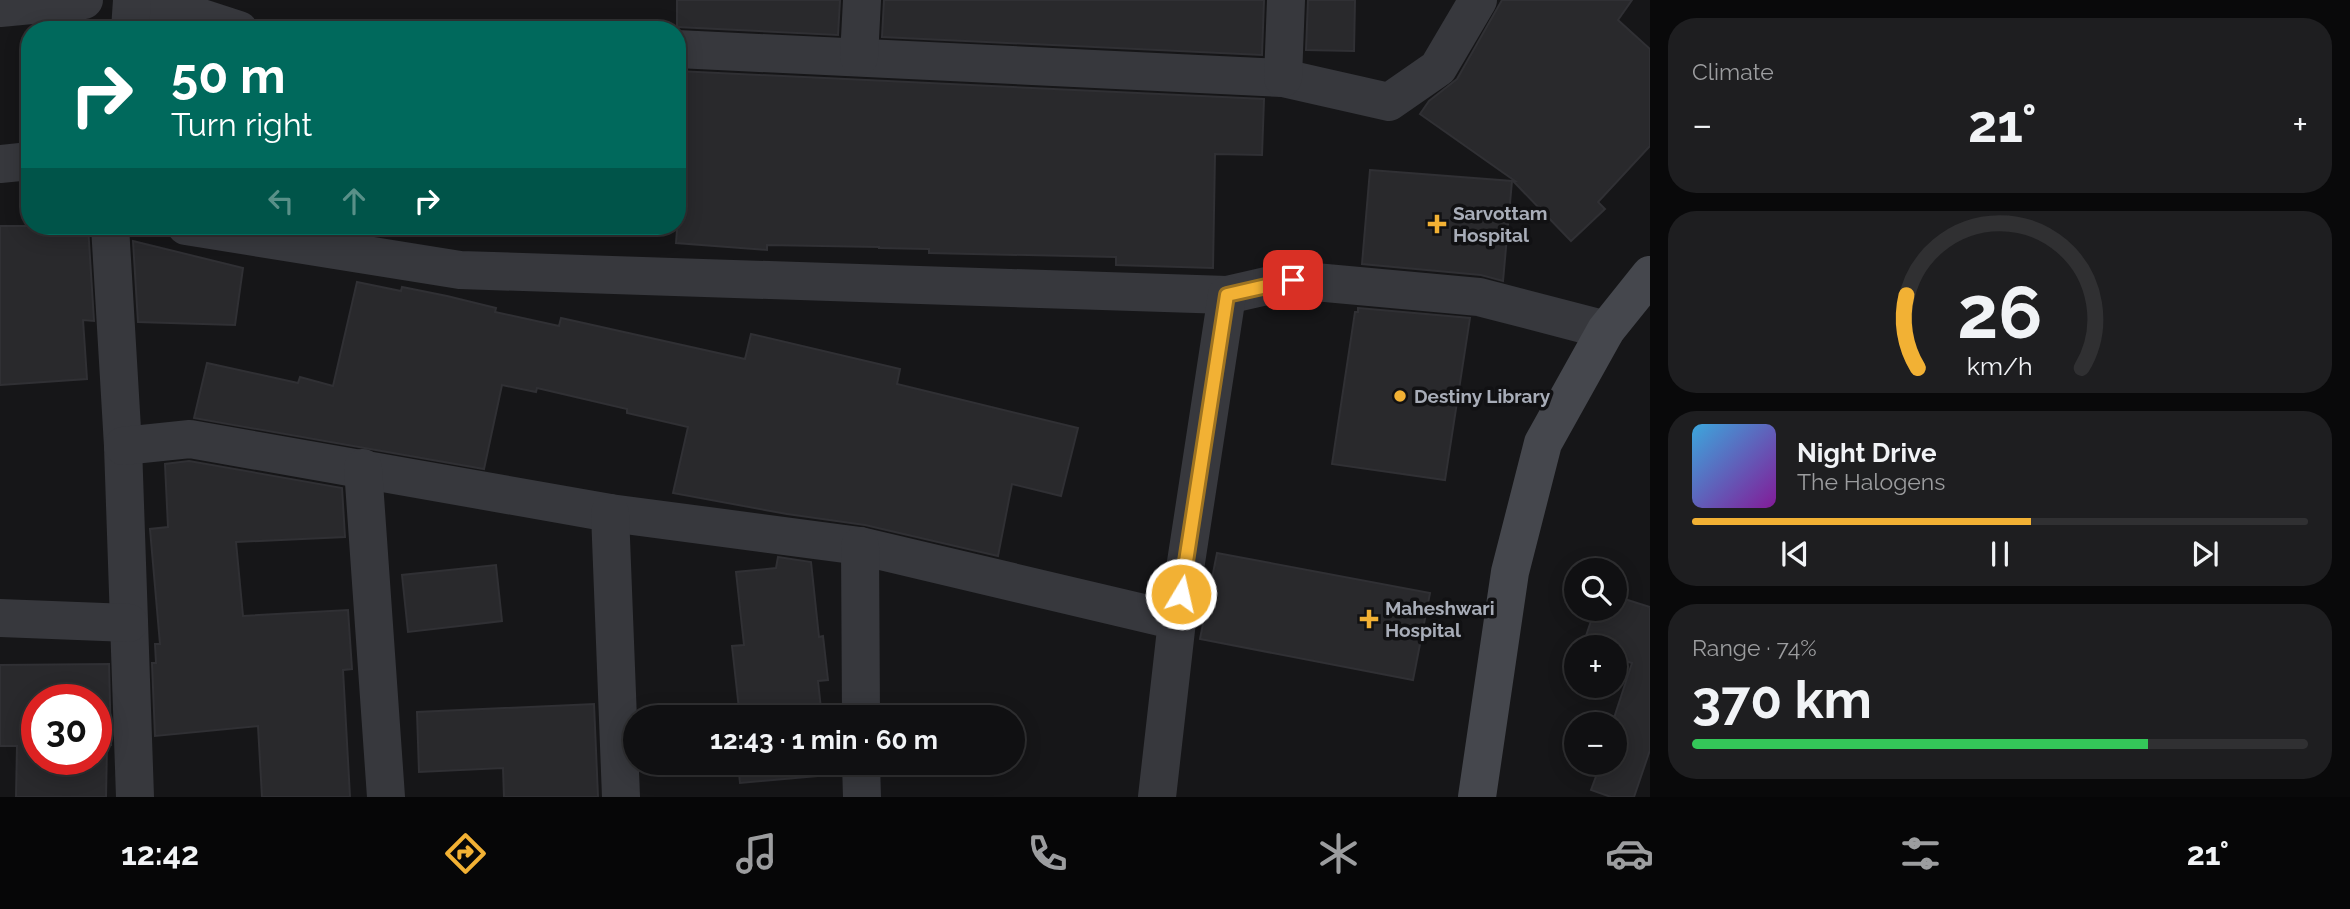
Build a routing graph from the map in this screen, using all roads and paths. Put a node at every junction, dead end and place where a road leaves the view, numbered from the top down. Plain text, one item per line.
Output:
1 (84, 0) edge
2 (132, 0) edge
3 (146, 0) edge
4 (862, 0) edge
5 (1286, 0) edge
6 (1478, 0) edge
7 (12, 5) edge
8 (131, 21) edge
9 (211, 21) edge
10 (686, 49) edge
11 (859, 57) junction
12 (1283, 78) junction
13 (21, 162) edge
14 (0, 164) edge
15 (111, 235) edge
16 (284, 235) edge
17 (1650, 275) edge
18 (1227, 295) junction
19 (1606, 330) junction
20 (123, 446) junction
21 (363, 468) junction
22 (610, 513) junction
23 (860, 546) junction
24 (0, 618) edge
25 (1177, 621) junction
26 (129, 623) junction
27 (861, 705) edge
28 (862, 775) edge
29 (135, 797) edge
30 (386, 797) edge
31 (621, 797) edge
32 (862, 797) edge
33 (1157, 797) edge
34 (1477, 797) edge

1 - 7 street
2 - 8 street
3 - 9 street
4 - 11 street
5 - 12 street
6 - 12 street
10 - 11 street
11 - 12 street
13 - 14 street
15 - 20 street
16 - 18 street
17 - 19 street
18 - 19 street
18 - 25 street
19 - 34 street
20 - 21 street
20 - 26 street
21 - 22 street
21 - 30 street
22 - 23 street
22 - 31 street
23 - 25 street
23 - 27 street
24 - 26 street
25 - 33 street
26 - 29 street
28 - 32 street

